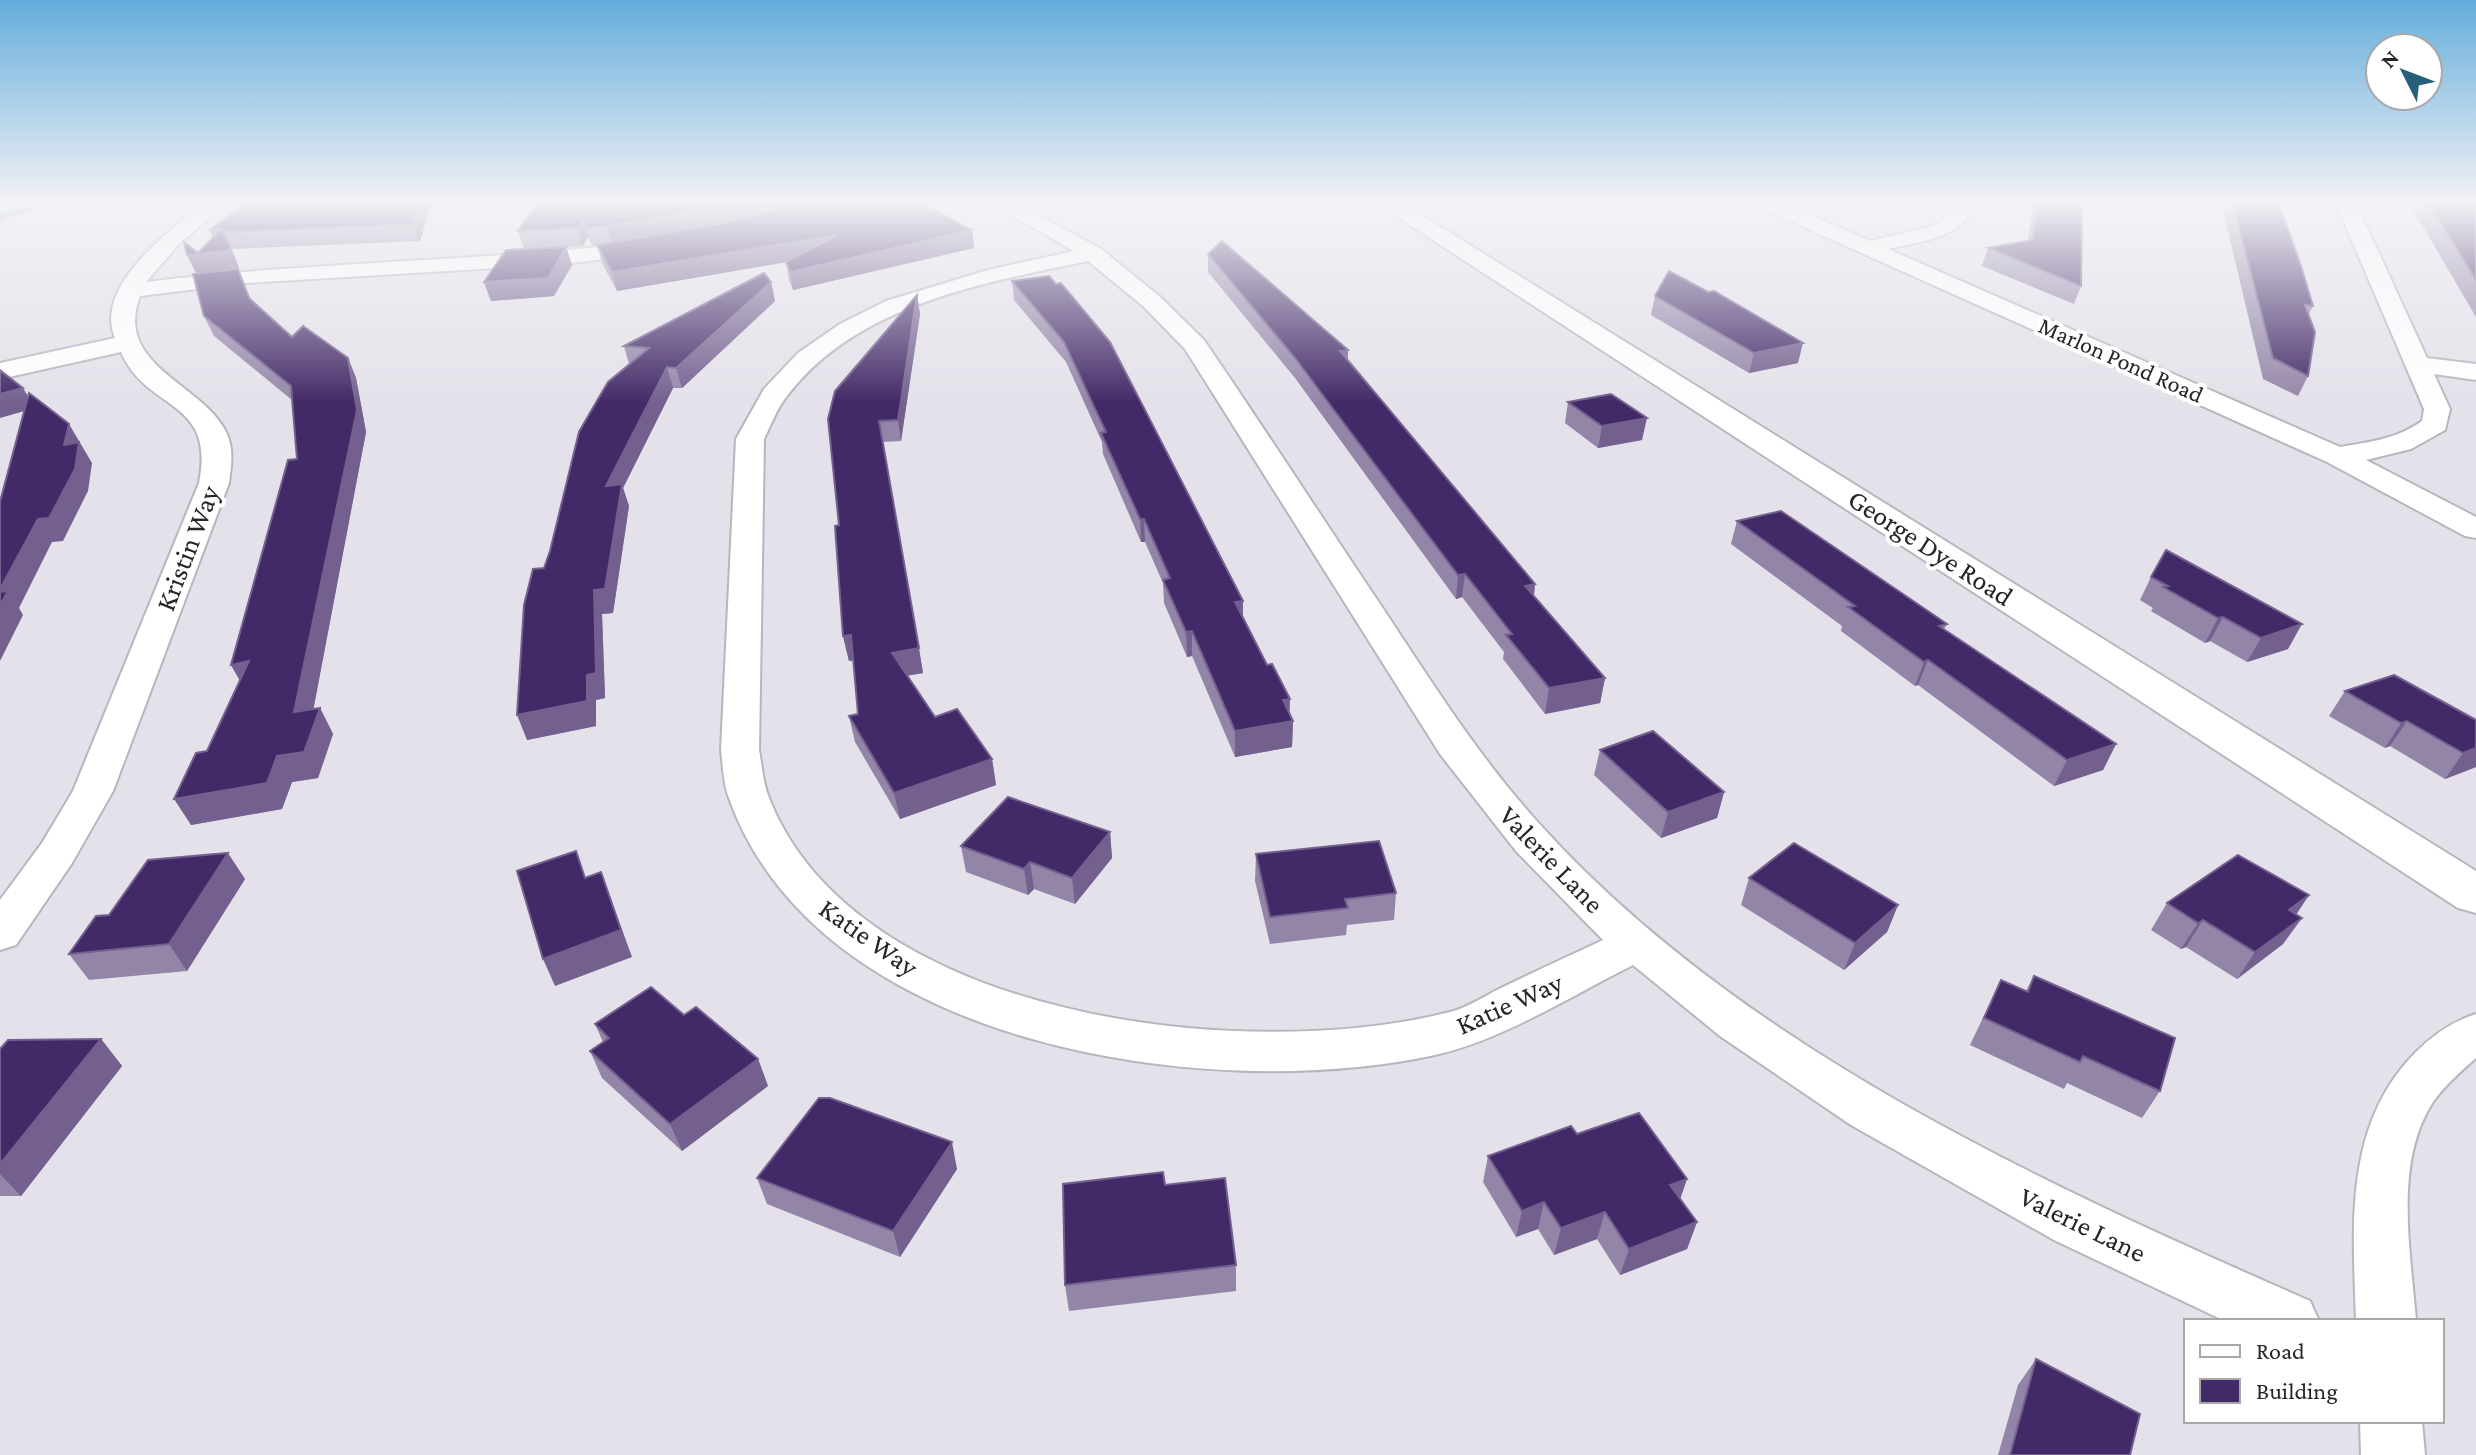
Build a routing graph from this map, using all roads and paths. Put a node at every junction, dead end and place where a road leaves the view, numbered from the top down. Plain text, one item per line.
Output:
1 (143, 269) edge
2 (361, 269) edge
3 (1020, 269) edge
4 (1113, 269) edge
5 (1491, 269) edge
6 (1914, 269) edge
7 (2375, 269) edge
8 (128, 291) junction
9 (127, 343) junction
10 (2418, 364) junction
11 (0, 371) edge
12 (2476, 372) edge
13 (2337, 456) junction
14 (2476, 529) edge
15 (2476, 895) edge
16 (0, 933) edge
17 (1637, 943) junction
18 (2476, 1033) edge
19 (2285, 1319) edge
20 (2386, 1319) edge
21 (2391, 1423) edge
22 (2393, 1455) edge

1 - 8 street
2 - 8 street
3 - 17 street, Katie Way
4 - 17 street, Valerie Lane
5 - 15 street, George Dye Road
6 - 13 street, Marlon Pond Road
7 - 10 street
8 - 9 street
9 - 11 street
9 - 16 street, Kristin Way
10 - 12 street
10 - 13 street
13 - 14 street, Marlon Pond Road
17 - 19 street, Valerie Lane
18 - 20 street
21 - 22 street

